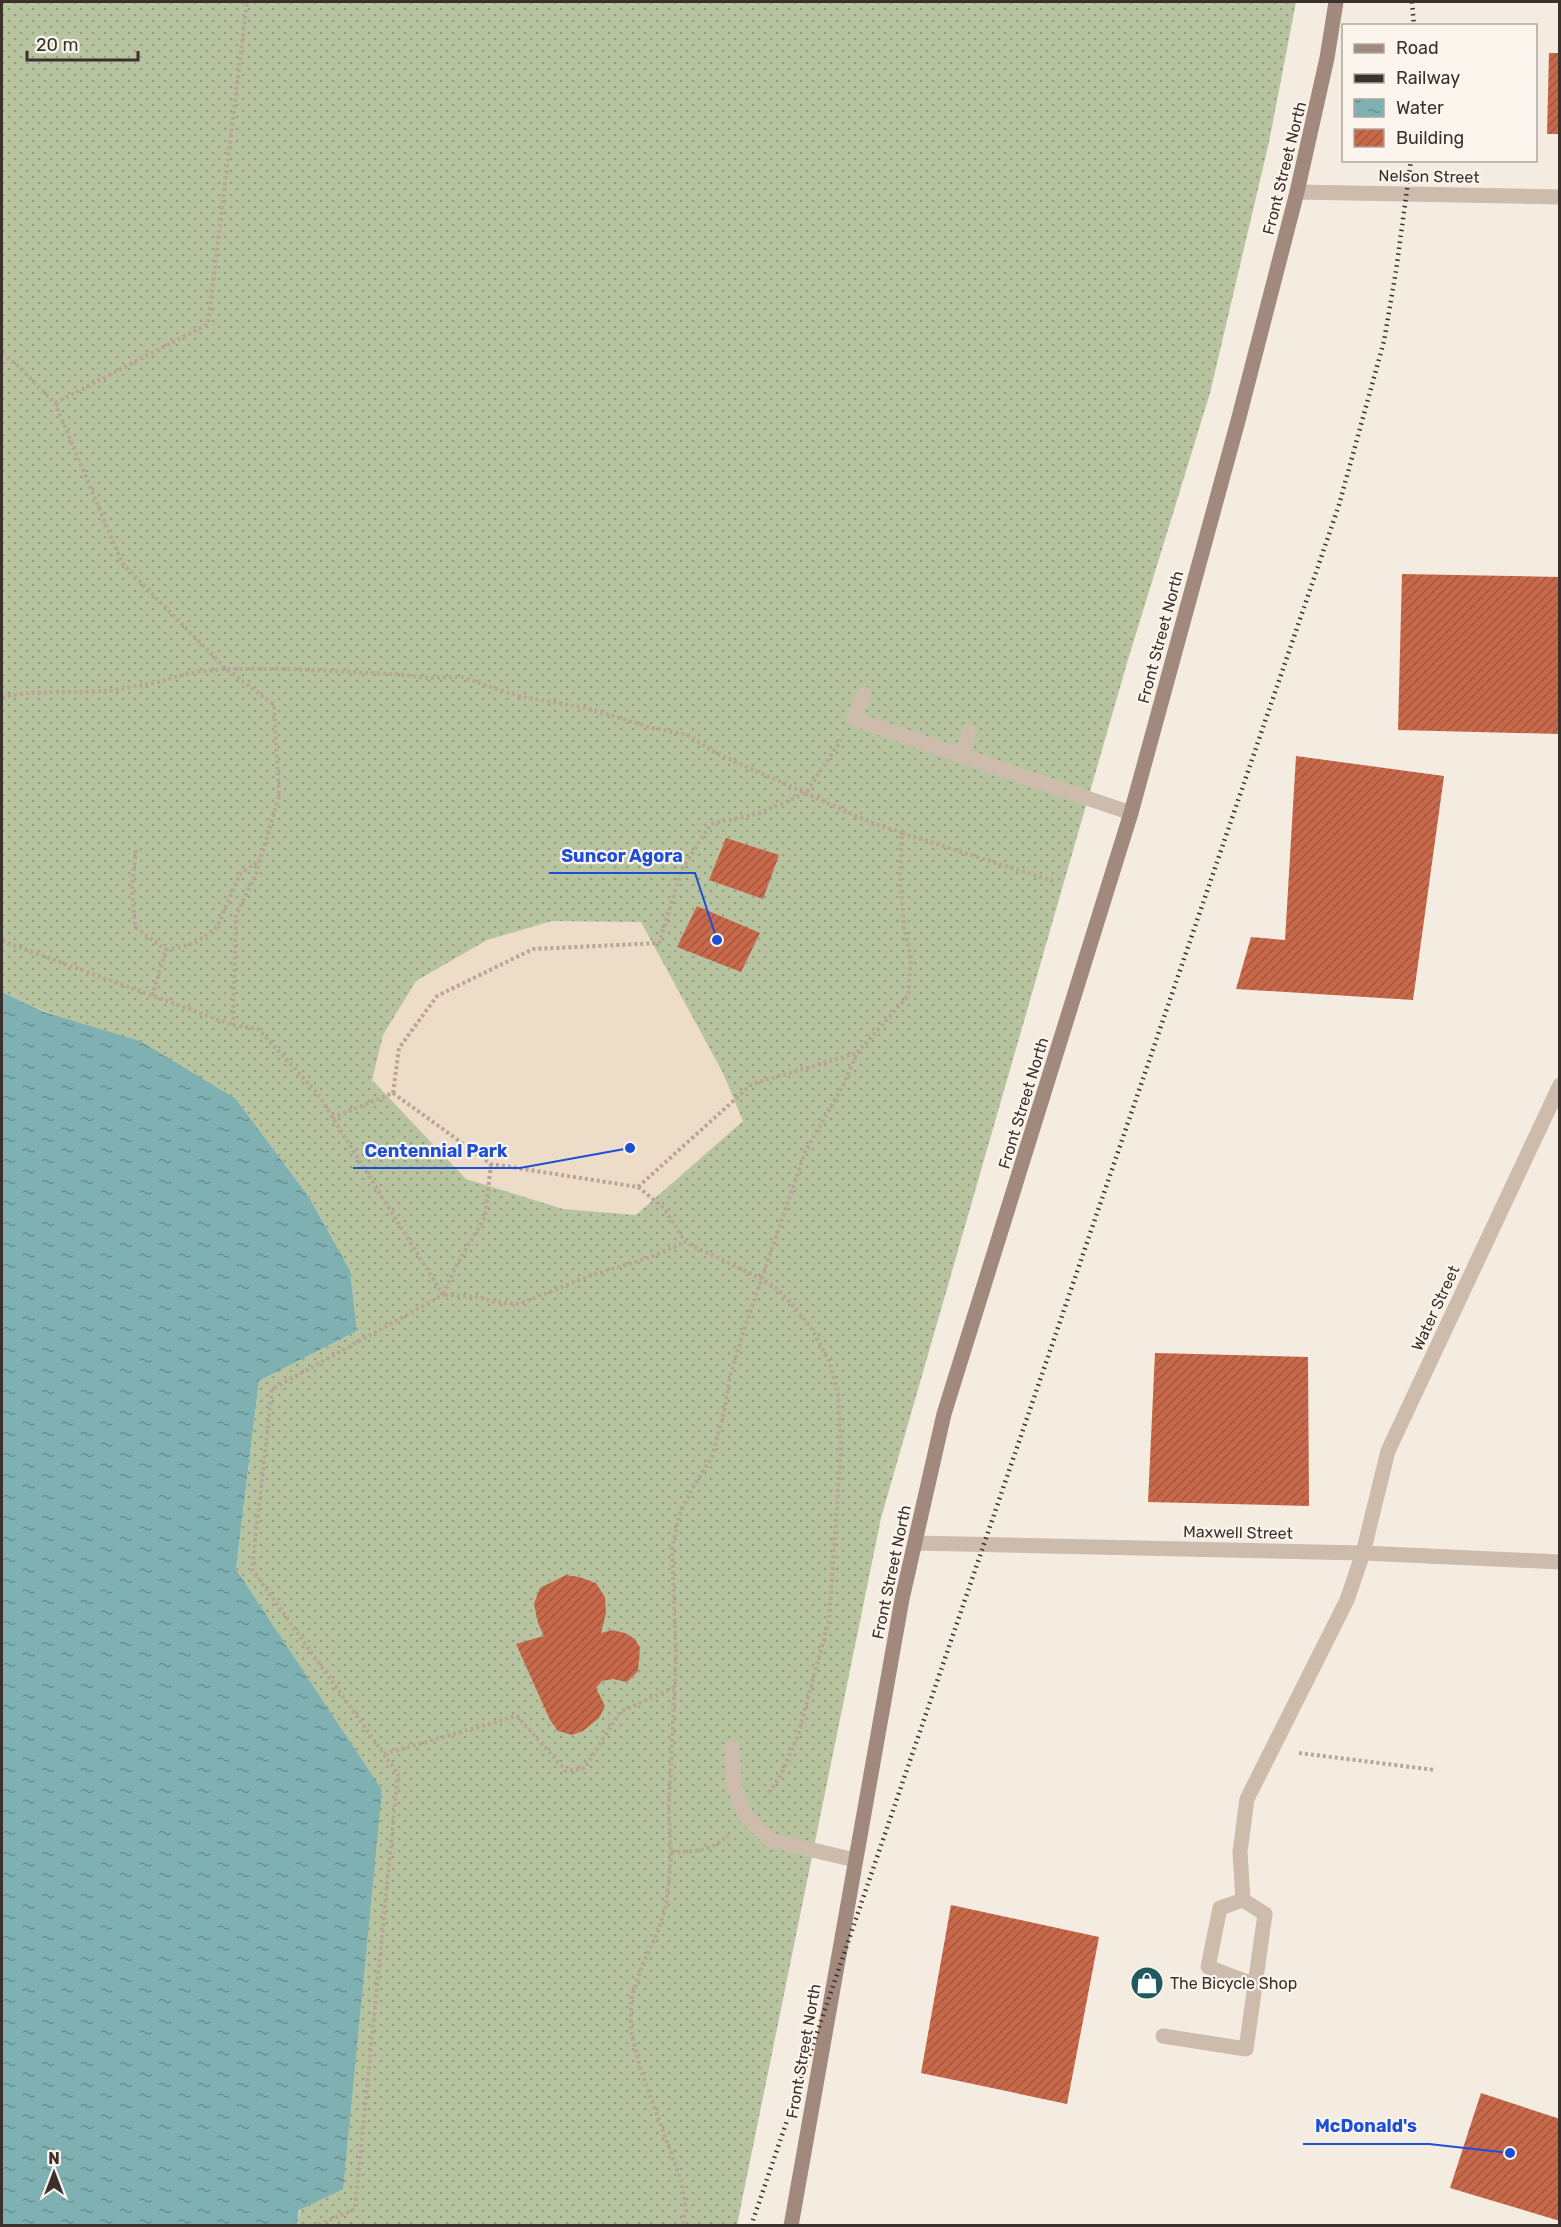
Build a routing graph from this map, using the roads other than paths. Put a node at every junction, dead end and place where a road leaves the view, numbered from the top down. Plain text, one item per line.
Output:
1 (1336, 2) edge
2 (1297, 192) junction
3 (1560, 197) edge
4 (864, 694) dead end
5 (969, 732) dead end
6 (962, 756) junction
7 (1131, 813) junction
8 (1560, 1085) edge
9 (915, 1543) junction
10 (1363, 1553) junction
11 (1560, 1562) edge
12 (732, 1747) dead end
13 (855, 1860) junction
14 (1243, 1900) junction
15 (1255, 1985) junction
16 (1163, 2037) dead end
17 (791, 2226) edge

1 - 2 main road, Front Street North
2 - 3 street, Nelson Street
2 - 7 main road, Front Street North
4 - 6 street
5 - 6 street
6 - 7 street
7 - 9 main road, Front Street North
8 - 10 street, Water Street
9 - 10 street, Maxwell Street
9 - 13 main road, Front Street North
10 - 11 street, Maxwell Street
10 - 14 street, Water Street
12 - 13 street
13 - 17 main road, Front Street North
14 - 15 street
14 - 15 street
15 - 16 street

